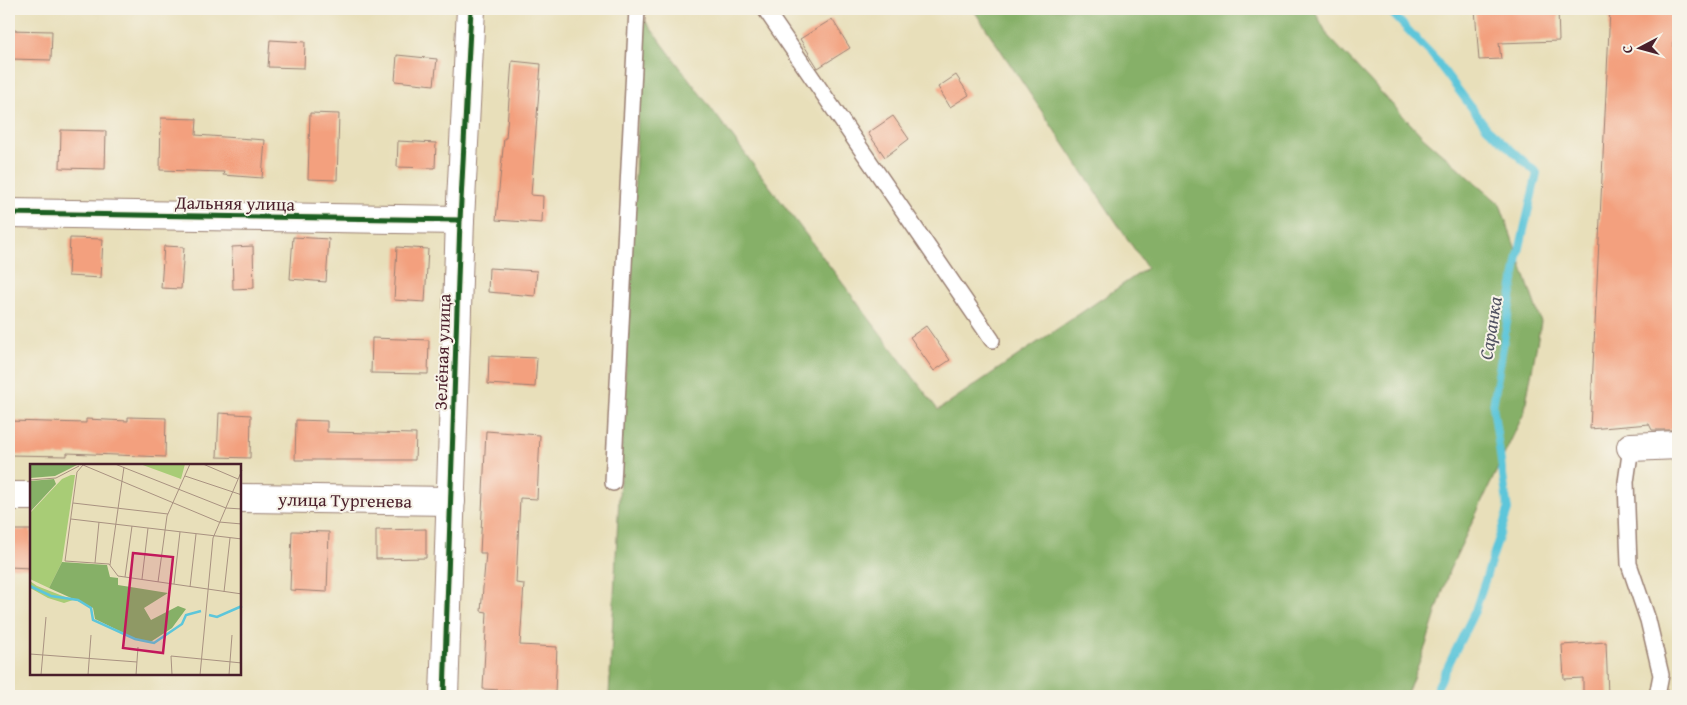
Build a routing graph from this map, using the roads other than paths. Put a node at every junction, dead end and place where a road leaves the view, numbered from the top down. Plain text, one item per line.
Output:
1 (471, 9) edge
2 (636, 9) edge
3 (765, 9) edge
4 (9, 213) edge
5 (460, 220) junction
6 (992, 340) dead end
7 (1678, 445) edge
8 (1631, 447) joint
9 (614, 483) dead end
10 (9, 496) edge
11 (30, 496) edge
12 (241, 498) edge
13 (451, 501) junction
14 (444, 696) edge
15 (1658, 696) edge

1 - 5 street, Зелёная улица
2 - 9 lane
3 - 6 lane
4 - 5 street, Дальняя улица
5 - 13 street, Зелёная улица
7 - 8 street
8 - 15 lane
10 - 11 street
12 - 13 street, улица Тургенева
13 - 14 street, Зелёная улица

